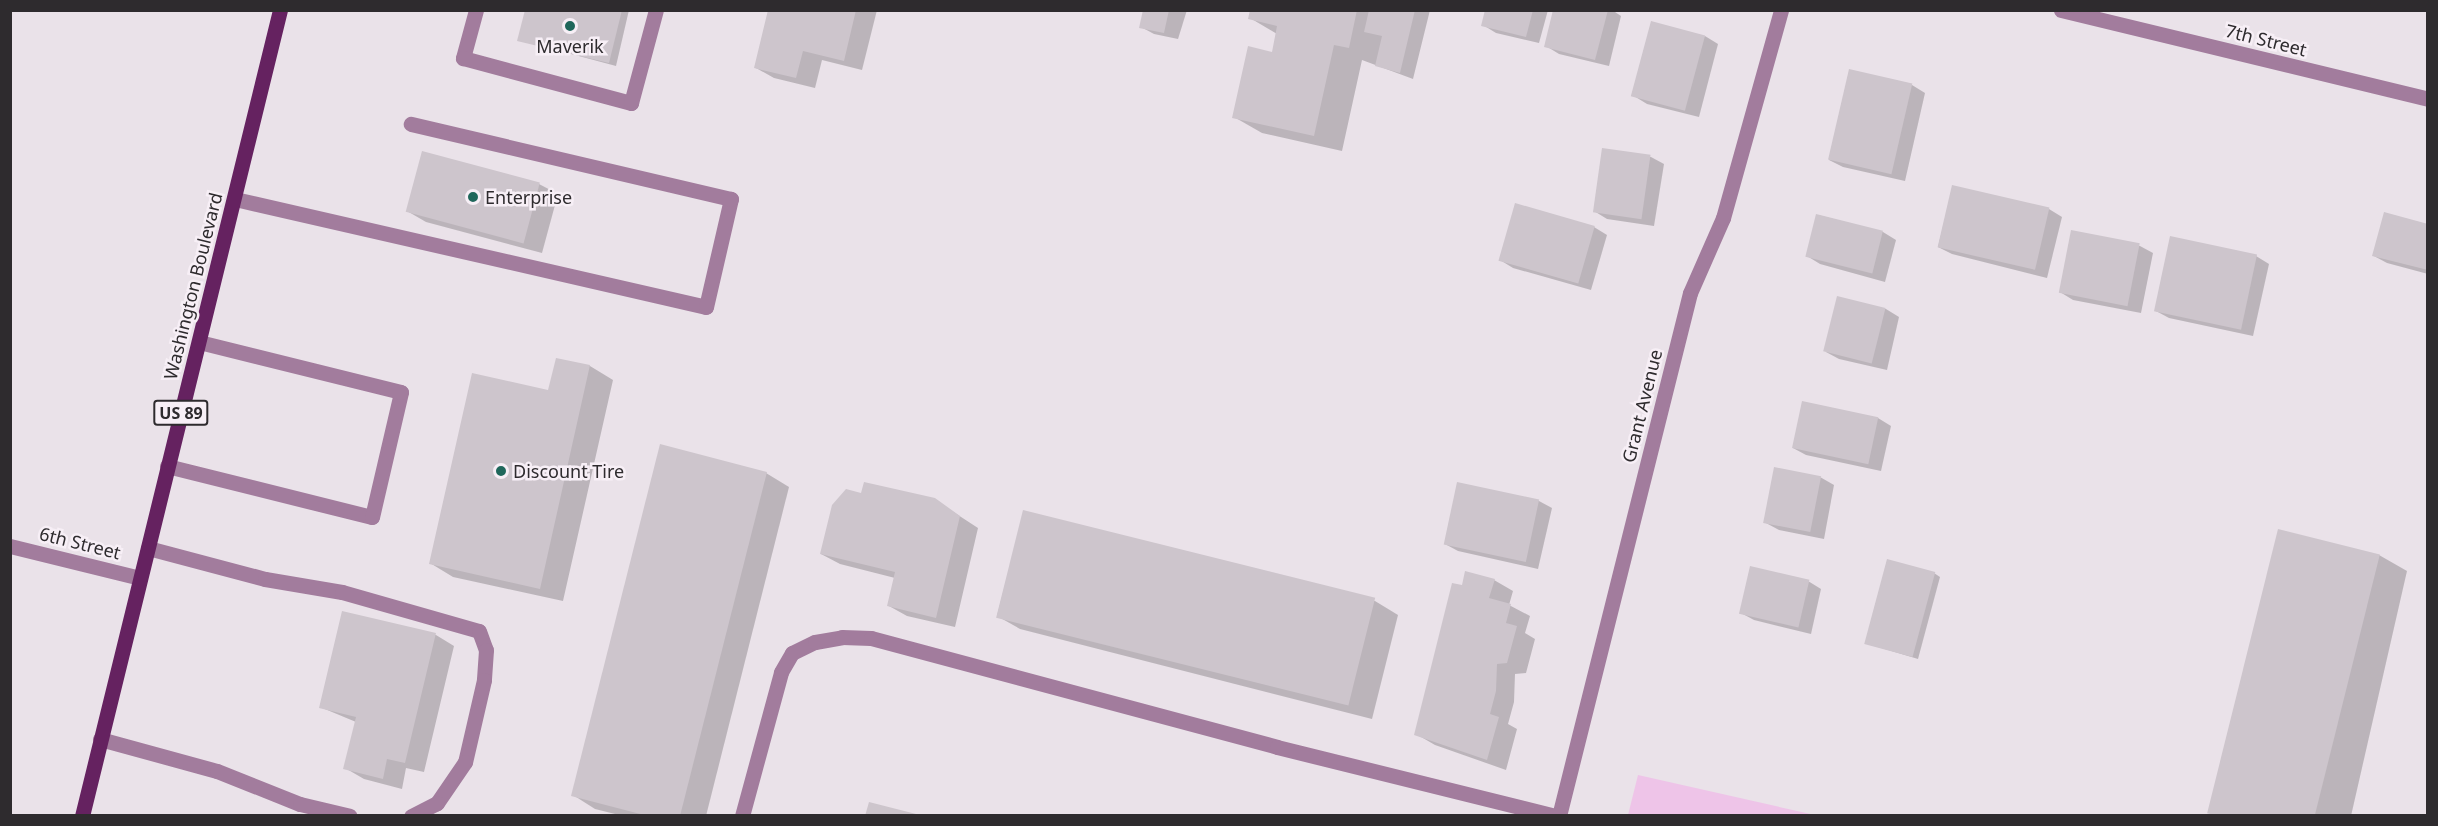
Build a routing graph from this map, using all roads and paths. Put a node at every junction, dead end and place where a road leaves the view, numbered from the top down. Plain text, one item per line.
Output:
1 (280, 10) edge
2 (476, 10) edge
3 (656, 10) edge
4 (1780, 10) edge
5 (2061, 10) edge
6 (2427, 99) edge
7 (411, 124) dead end
8 (235, 199) junction
9 (199, 342) junction
10 (167, 466) junction
11 (10, 546) edge
12 (148, 548) junction
13 (140, 578) junction
14 (100, 739) junction
15 (82, 816) edge
16 (350, 816) edge
17 (411, 816) edge
18 (742, 816) edge
19 (1558, 816) edge

1 - 8 main road, Washington Boulevard / US 89
2 - 3 street
4 - 19 street, Grant Avenue
5 - 6 street, 7th Street
7 - 8 street
8 - 9 main road, Washington Boulevard / US 89
9 - 10 main road, Washington Boulevard / US 89
9 - 10 street
10 - 12 main road, Washington Boulevard / US 89
11 - 13 street, 6th Street
12 - 13 main road, Washington Boulevard / US 89
12 - 17 street
13 - 14 main road, Washington Boulevard / US 89
14 - 15 main road, Washington Boulevard / US 89
14 - 16 street
18 - 19 street

